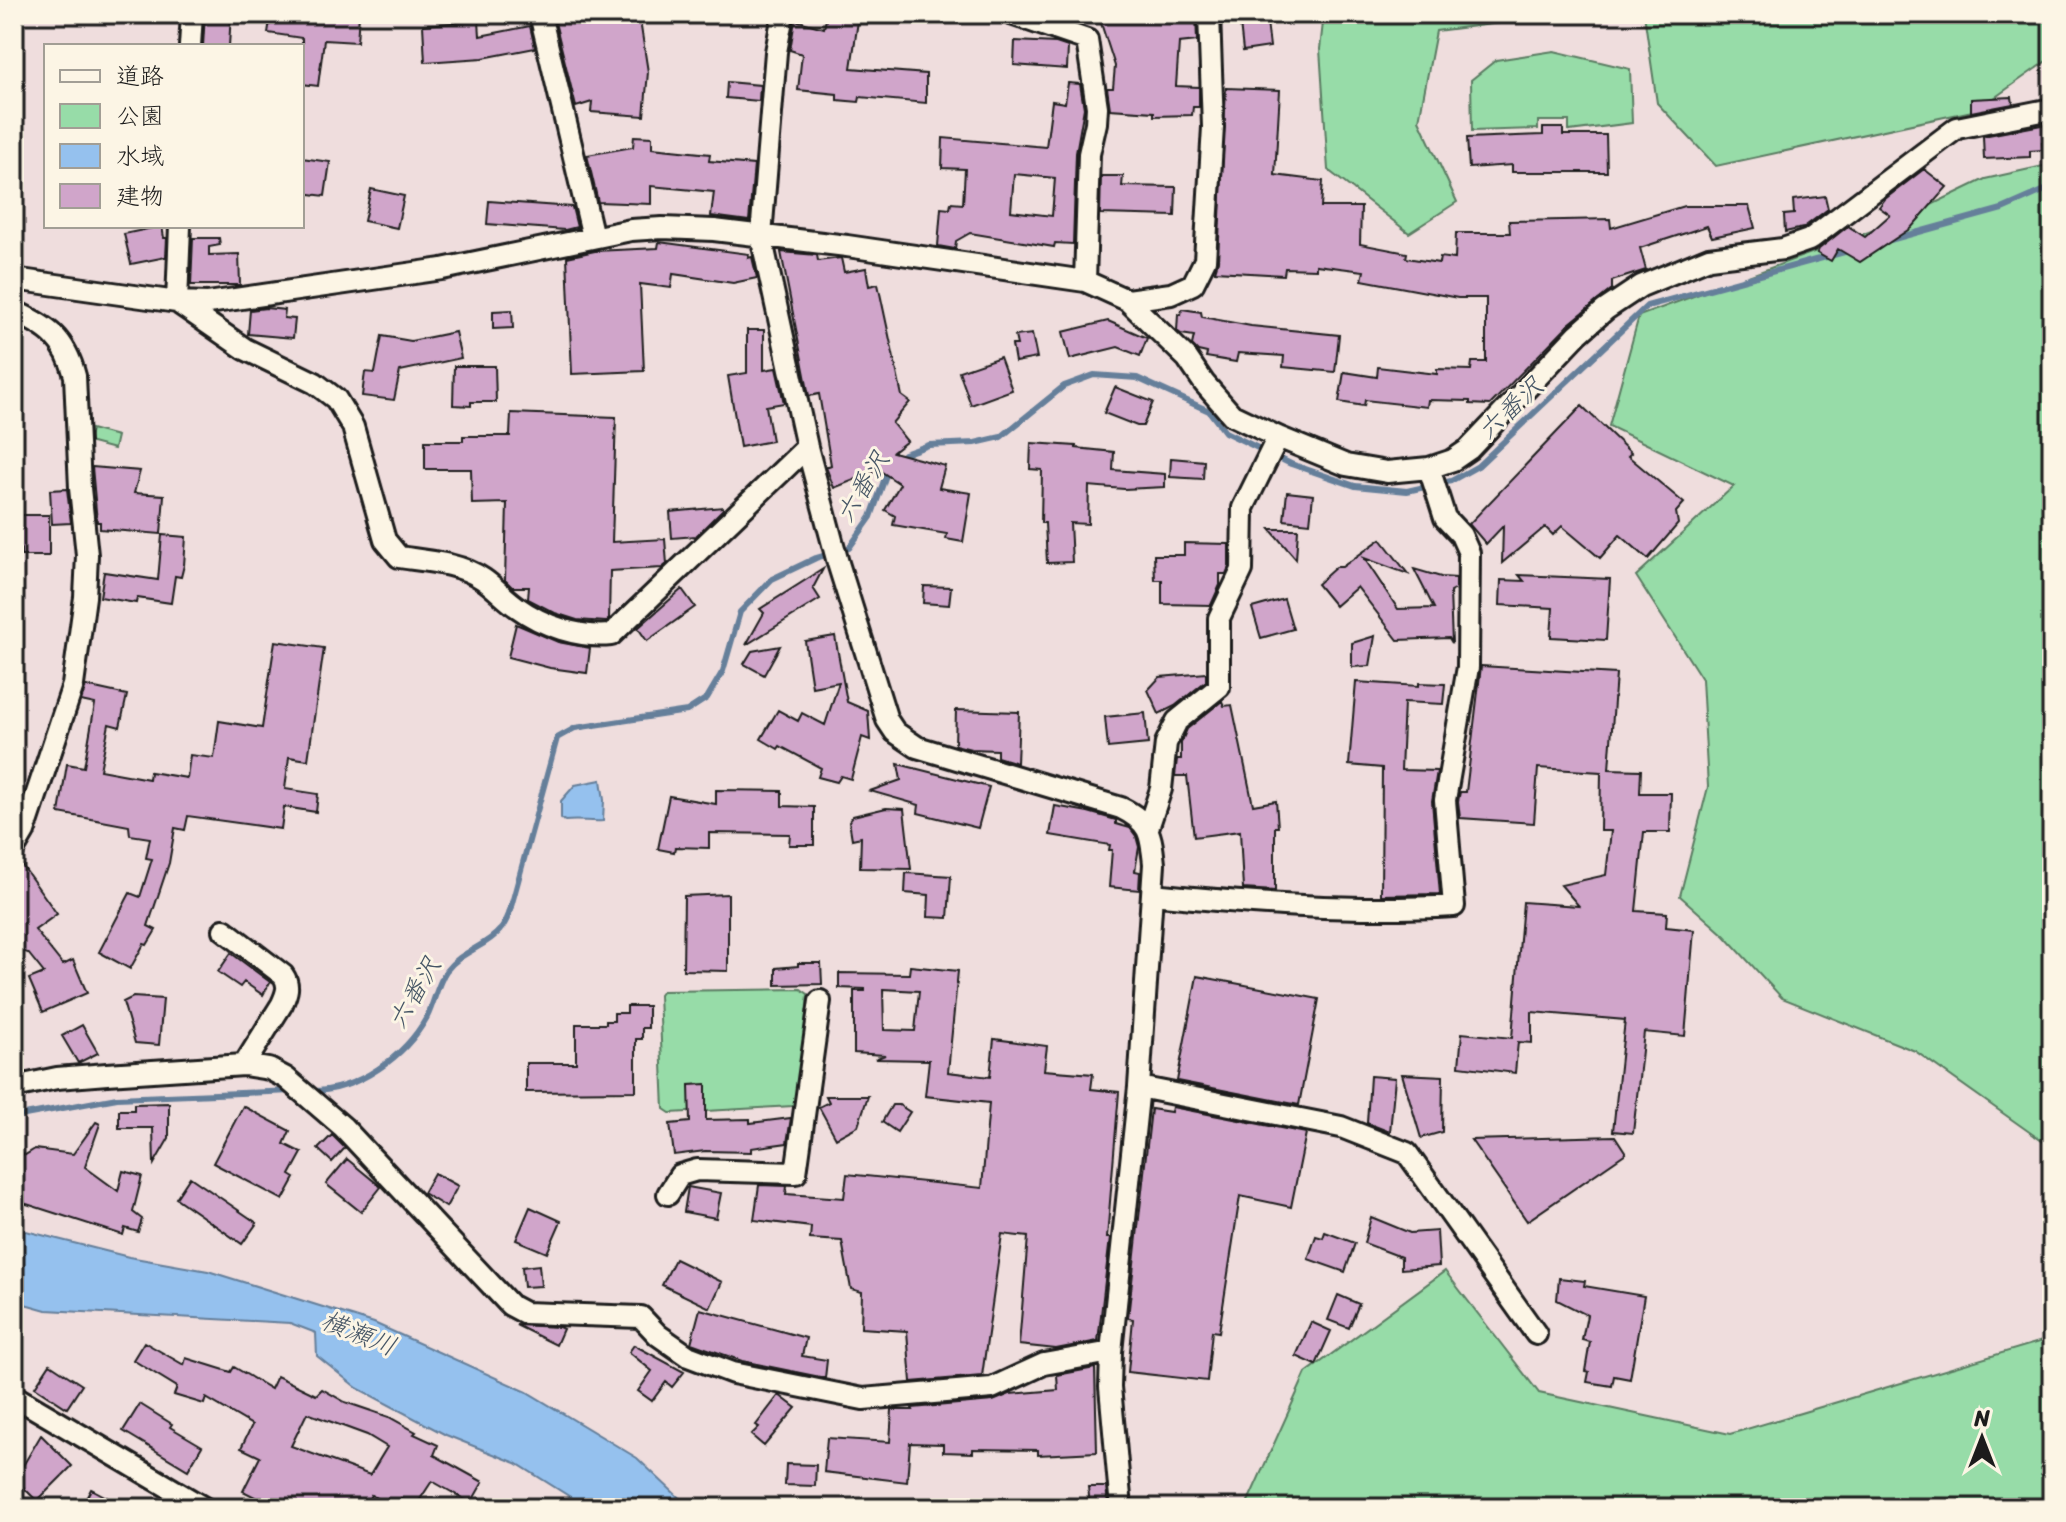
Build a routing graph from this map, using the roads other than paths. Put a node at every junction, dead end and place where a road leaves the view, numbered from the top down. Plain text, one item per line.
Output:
1 (192, 14) edge
2 (540, 14) edge
3 (783, 14) edge
4 (1011, 14) edge
5 (1209, 14) edge
6 (190, 44) edge
7 (2052, 109) edge
8 (180, 228) edge
9 (761, 236) junction
10 (593, 237) junction
11 (14, 279) edge
12 (1085, 281) junction
13 (1127, 300) junction
14 (177, 302) junction
15 (14, 311) edge
16 (1276, 442) junction
17 (807, 447) junction
18 (1429, 468) junction
19 (1148, 828) junction
20 (14, 849) edge
21 (1152, 894) junction
22 (224, 930) dead end
23 (820, 1001) dead end
24 (244, 1065) junction
25 (14, 1087) edge
26 (1139, 1087) junction
27 (668, 1194) dead end
28 (1536, 1334) dead end
29 (1111, 1352) junction
30 (14, 1396) edge
31 (204, 1508) edge
32 (1121, 1508) edge

1 - 6 street
2 - 10 street
3 - 9 street
4 - 12 street
5 - 13 street
7 - 18 street
8 - 14 street
9 - 10 street
9 - 12 street
9 - 17 street
10 - 14 street
11 - 14 street
12 - 13 street
13 - 16 street
14 - 17 street
15 - 20 street
16 - 18 street
16 - 19 street
17 - 19 street
18 - 21 street
19 - 21 street
21 - 26 street
22 - 24 street
23 - 27 street
24 - 25 street
24 - 29 street
26 - 28 street
26 - 29 street
29 - 32 street
30 - 31 street

